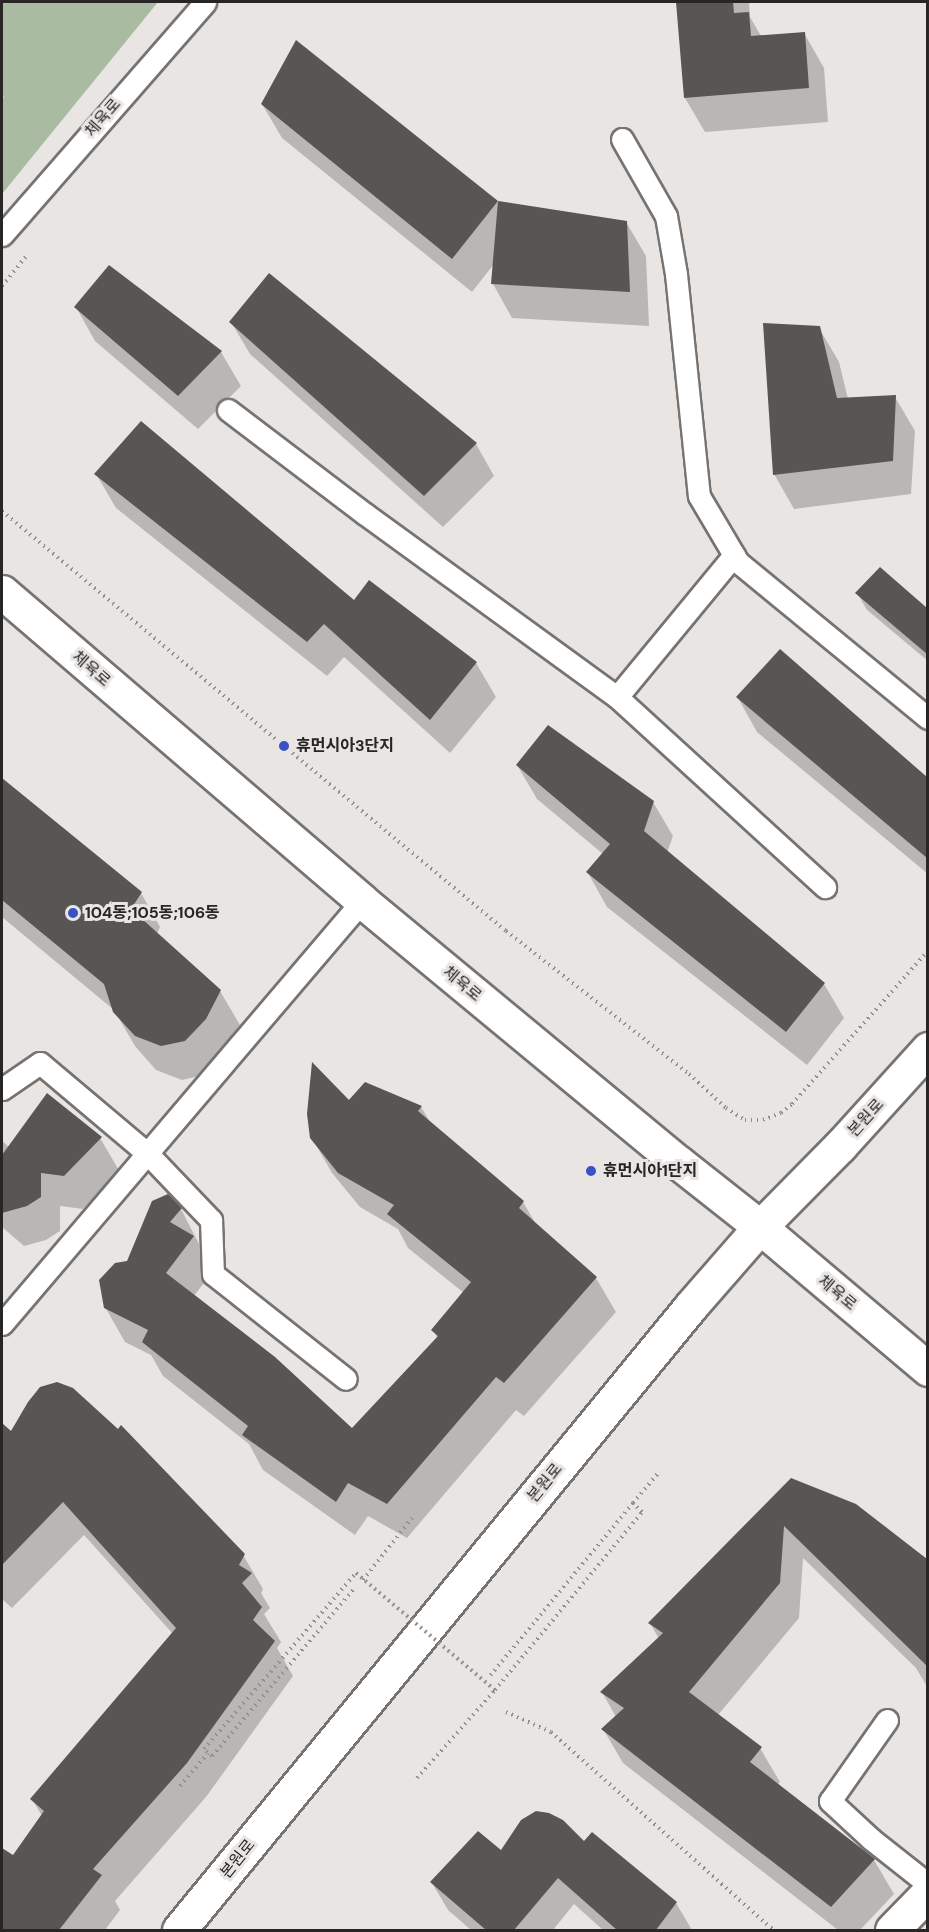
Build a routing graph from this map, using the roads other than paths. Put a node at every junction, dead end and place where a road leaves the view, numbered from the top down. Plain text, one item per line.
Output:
1 (205, 2) edge
2 (622, 139) dead end
3 (2, 235) edge
4 (228, 410) dead end
5 (734, 555) junction
6 (2, 592) edge
7 (617, 697) junction
8 (927, 718) edge
9 (825, 887) dead end
10 (362, 901) junction
11 (927, 1049) edge
12 (2, 1089) edge
13 (147, 1153) junction
14 (760, 1227) junction
15 (2, 1324) edge
16 (927, 1369) edge
17 (345, 1379) dead end
18 (887, 1720) dead end
19 (927, 1884) edge
20 (927, 1893) edge
21 (179, 1930) edge
22 (892, 1930) edge

1 - 3 lane, 체육로
2 - 5 lane
4 - 7 lane
5 - 7 lane
5 - 8 lane
6 - 10 street, 체육로
7 - 9 lane
10 - 13 lane
10 - 14 street, 체육로
11 - 14 street, 본원로
12 - 13 lane
13 - 15 lane
13 - 17 lane
14 - 16 street, 체육로
14 - 21 street, 본원로
18 - 19 lane
20 - 22 street

